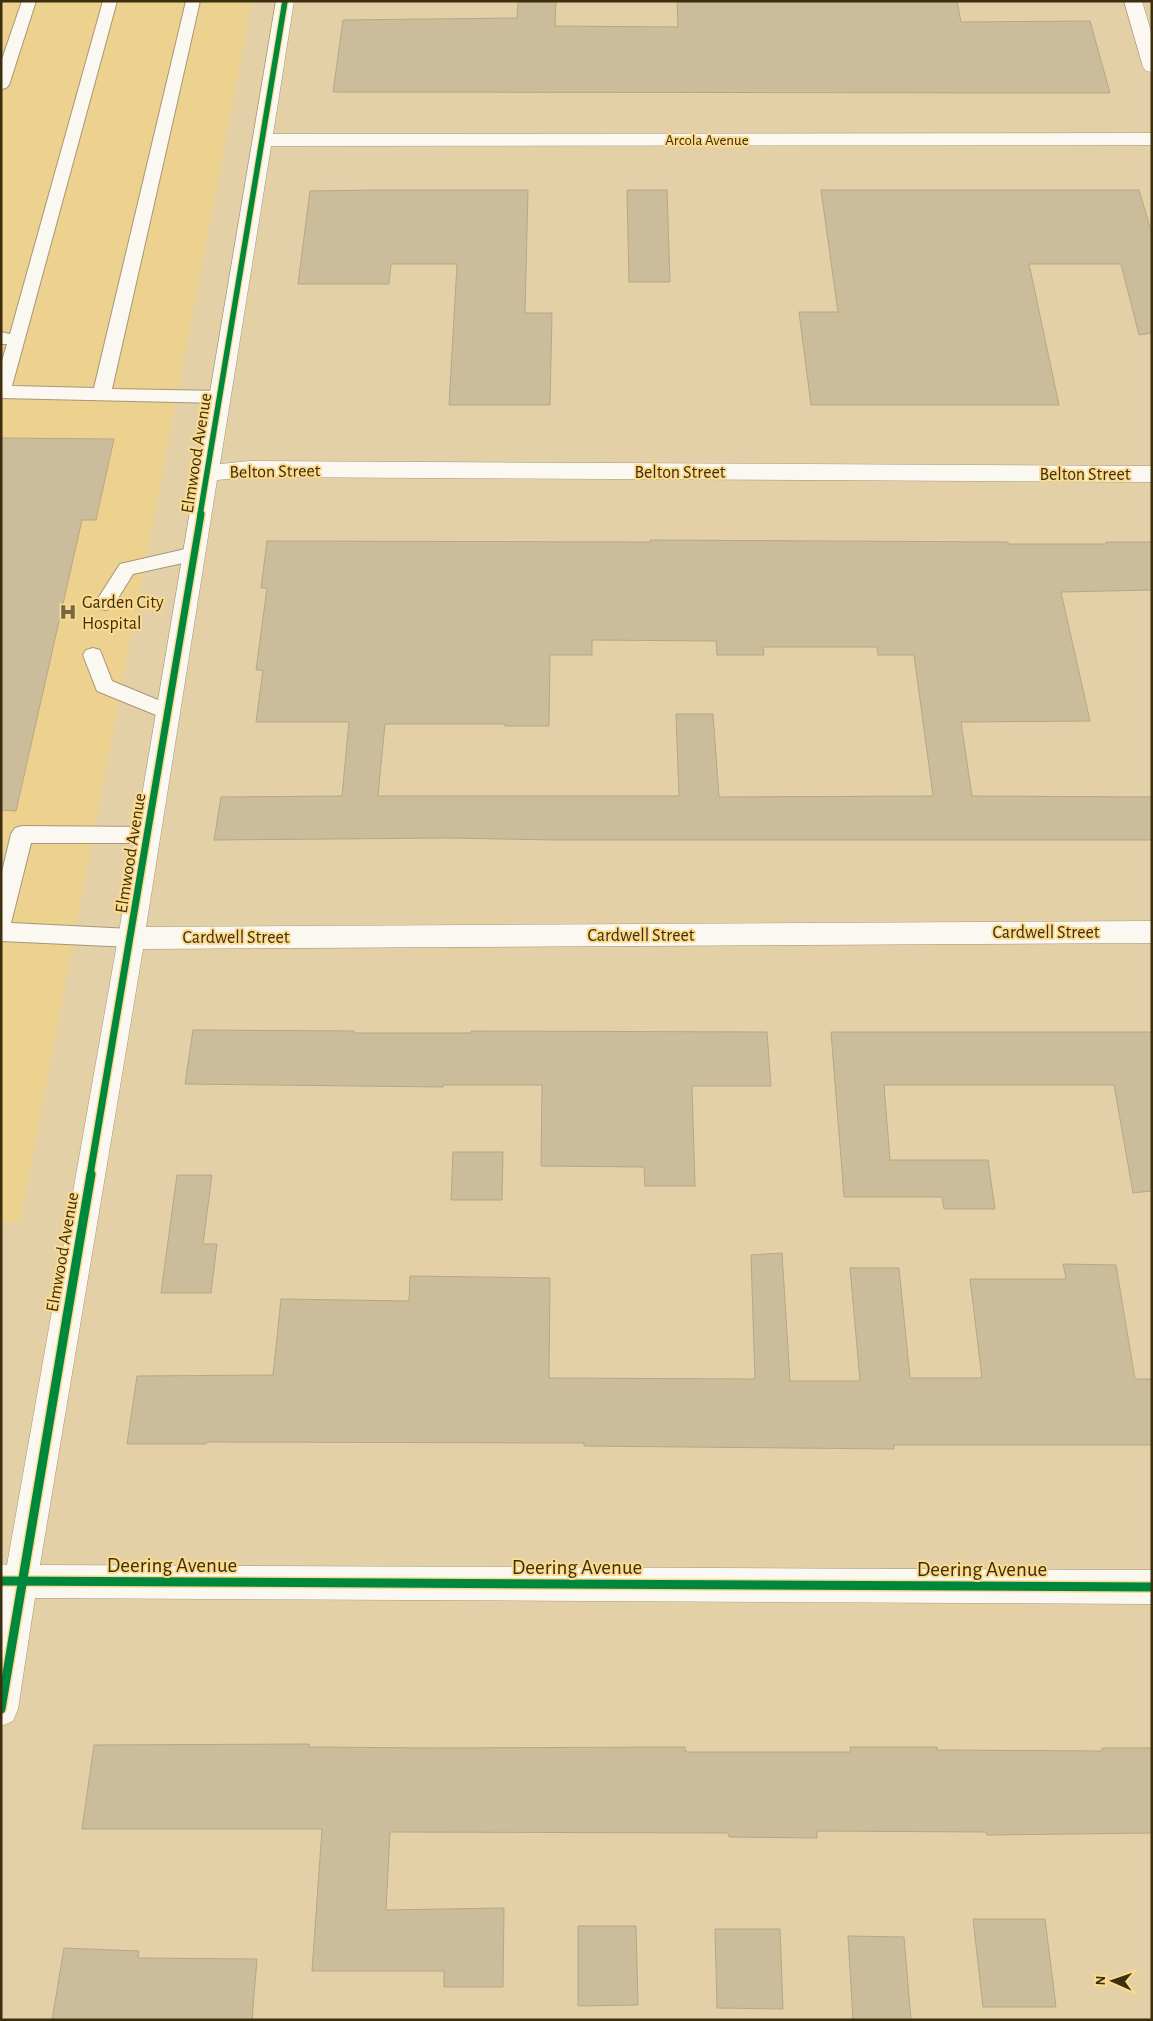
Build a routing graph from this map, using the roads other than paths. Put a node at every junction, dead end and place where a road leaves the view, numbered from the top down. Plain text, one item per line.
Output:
1 (29, 1) edge
2 (110, 1) edge
3 (192, 1) edge
4 (285, 1) edge
5 (1133, 1) edge
6 (1152, 66) edge
7 (1, 85) edge
8 (262, 140) junction
9 (1152, 140) edge
10 (9, 339) edge
11 (1, 392) edge
12 (102, 393) junction
13 (220, 396) junction
14 (208, 473) junction
15 (1152, 474) edge
16 (194, 554) junction
17 (105, 603) dead end
18 (93, 655) dead end
19 (168, 712) junction
20 (11, 834) edge
21 (148, 835) junction
22 (1, 922) edge
23 (1, 932) edge
24 (1152, 932) edge
25 (131, 938) junction
26 (11, 1581) edge
27 (1152, 1587) edge
28 (1, 1709) edge

1 - 7 lane
2 - 10 lane
3 - 12 lane
4 - 8 street, Elmwood Avenue
5 - 6 street
8 - 9 street, Arcola Avenue
8 - 13 street, Elmwood Avenue
10 - 11 lane
11 - 12 lane
12 - 13 lane
13 - 14 street, Elmwood Avenue
14 - 15 street, Belton Street
14 - 16 street, Elmwood Avenue
16 - 17 lane
16 - 19 street, Elmwood Avenue
18 - 19 lane
19 - 21 street, Elmwood Avenue
20 - 21 lane
20 - 22 lane
21 - 25 street, Elmwood Avenue
23 - 25 lane
24 - 25 street, Cardwell Street
25 - 26 street, Elmwood Avenue
26 - 27 street, Deering Avenue
26 - 28 street, Elmwood Avenue

